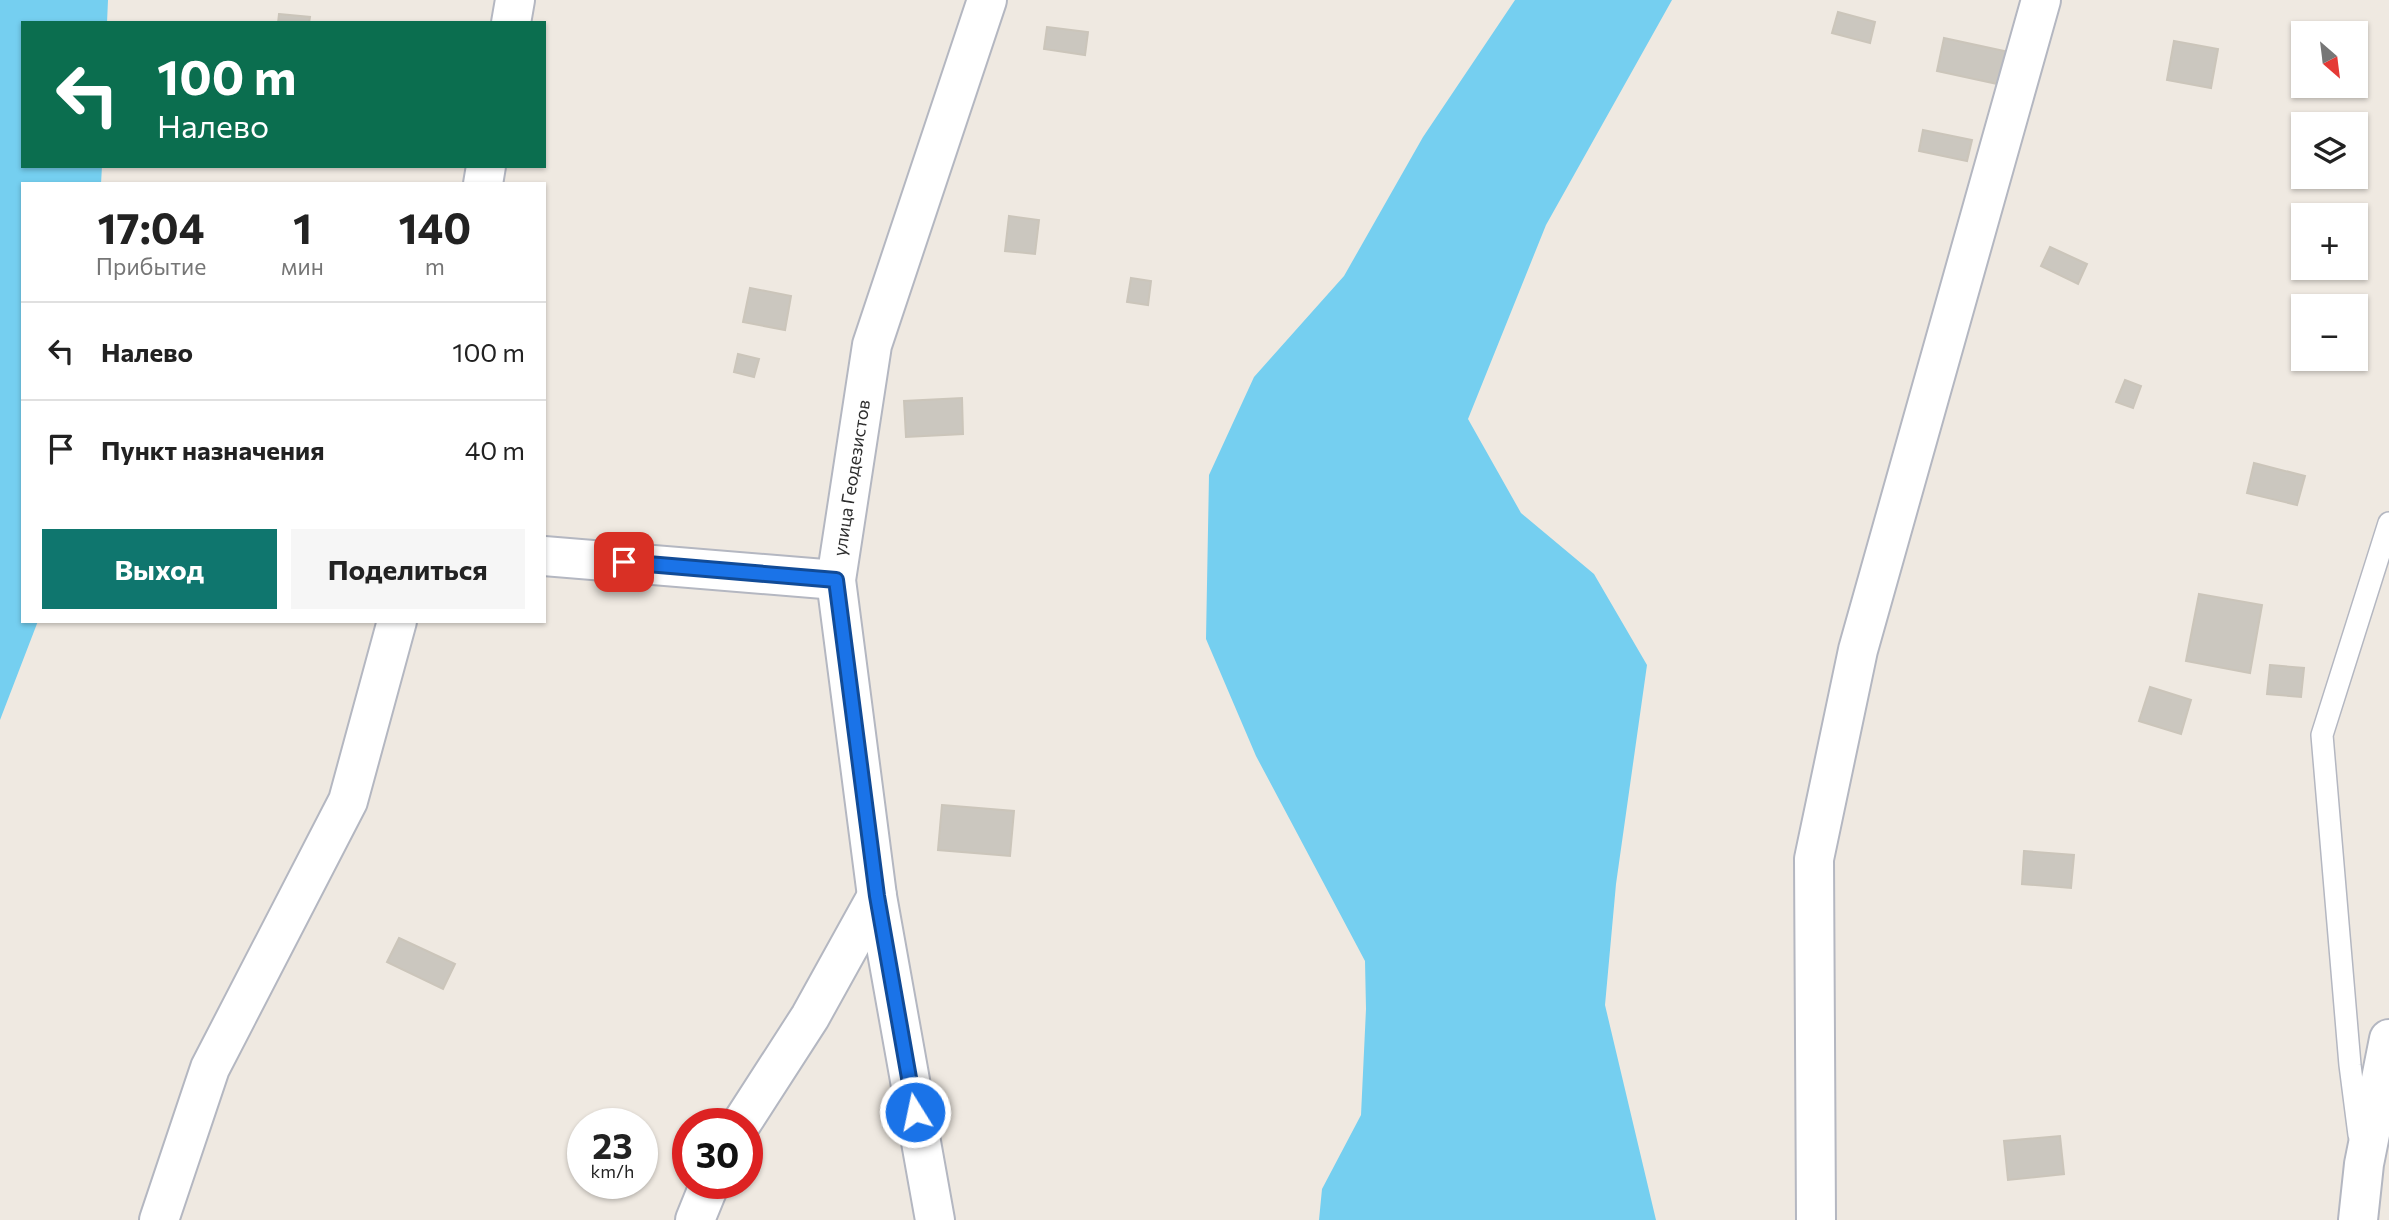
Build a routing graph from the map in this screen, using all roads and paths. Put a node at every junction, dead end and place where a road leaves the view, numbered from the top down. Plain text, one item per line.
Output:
1 (515, 0) edge
2 (987, 0) edge
3 (2041, 0) edge
4 (511, 21) edge
5 (2389, 523) edge
6 (546, 556) edge
7 (836, 580) junction
8 (396, 623) edge
9 (877, 896) junction
10 (2389, 1039) edge
11 (751, 1108) edge
12 (2364, 1164) junction
13 (704, 1199) edge
14 (159, 1220) edge
15 (695, 1220) edge
16 (935, 1220) edge
17 (1816, 1220) edge
18 (2358, 1220) edge

1 - 4 street
2 - 7 street, улица Геодезистов
3 - 17 street
5 - 12 lane
6 - 7 street
7 - 9 street, улица Геодезистов
8 - 14 street
9 - 11 street
9 - 16 street, улица Геодезистов
10 - 12 street
12 - 18 street
13 - 15 street

